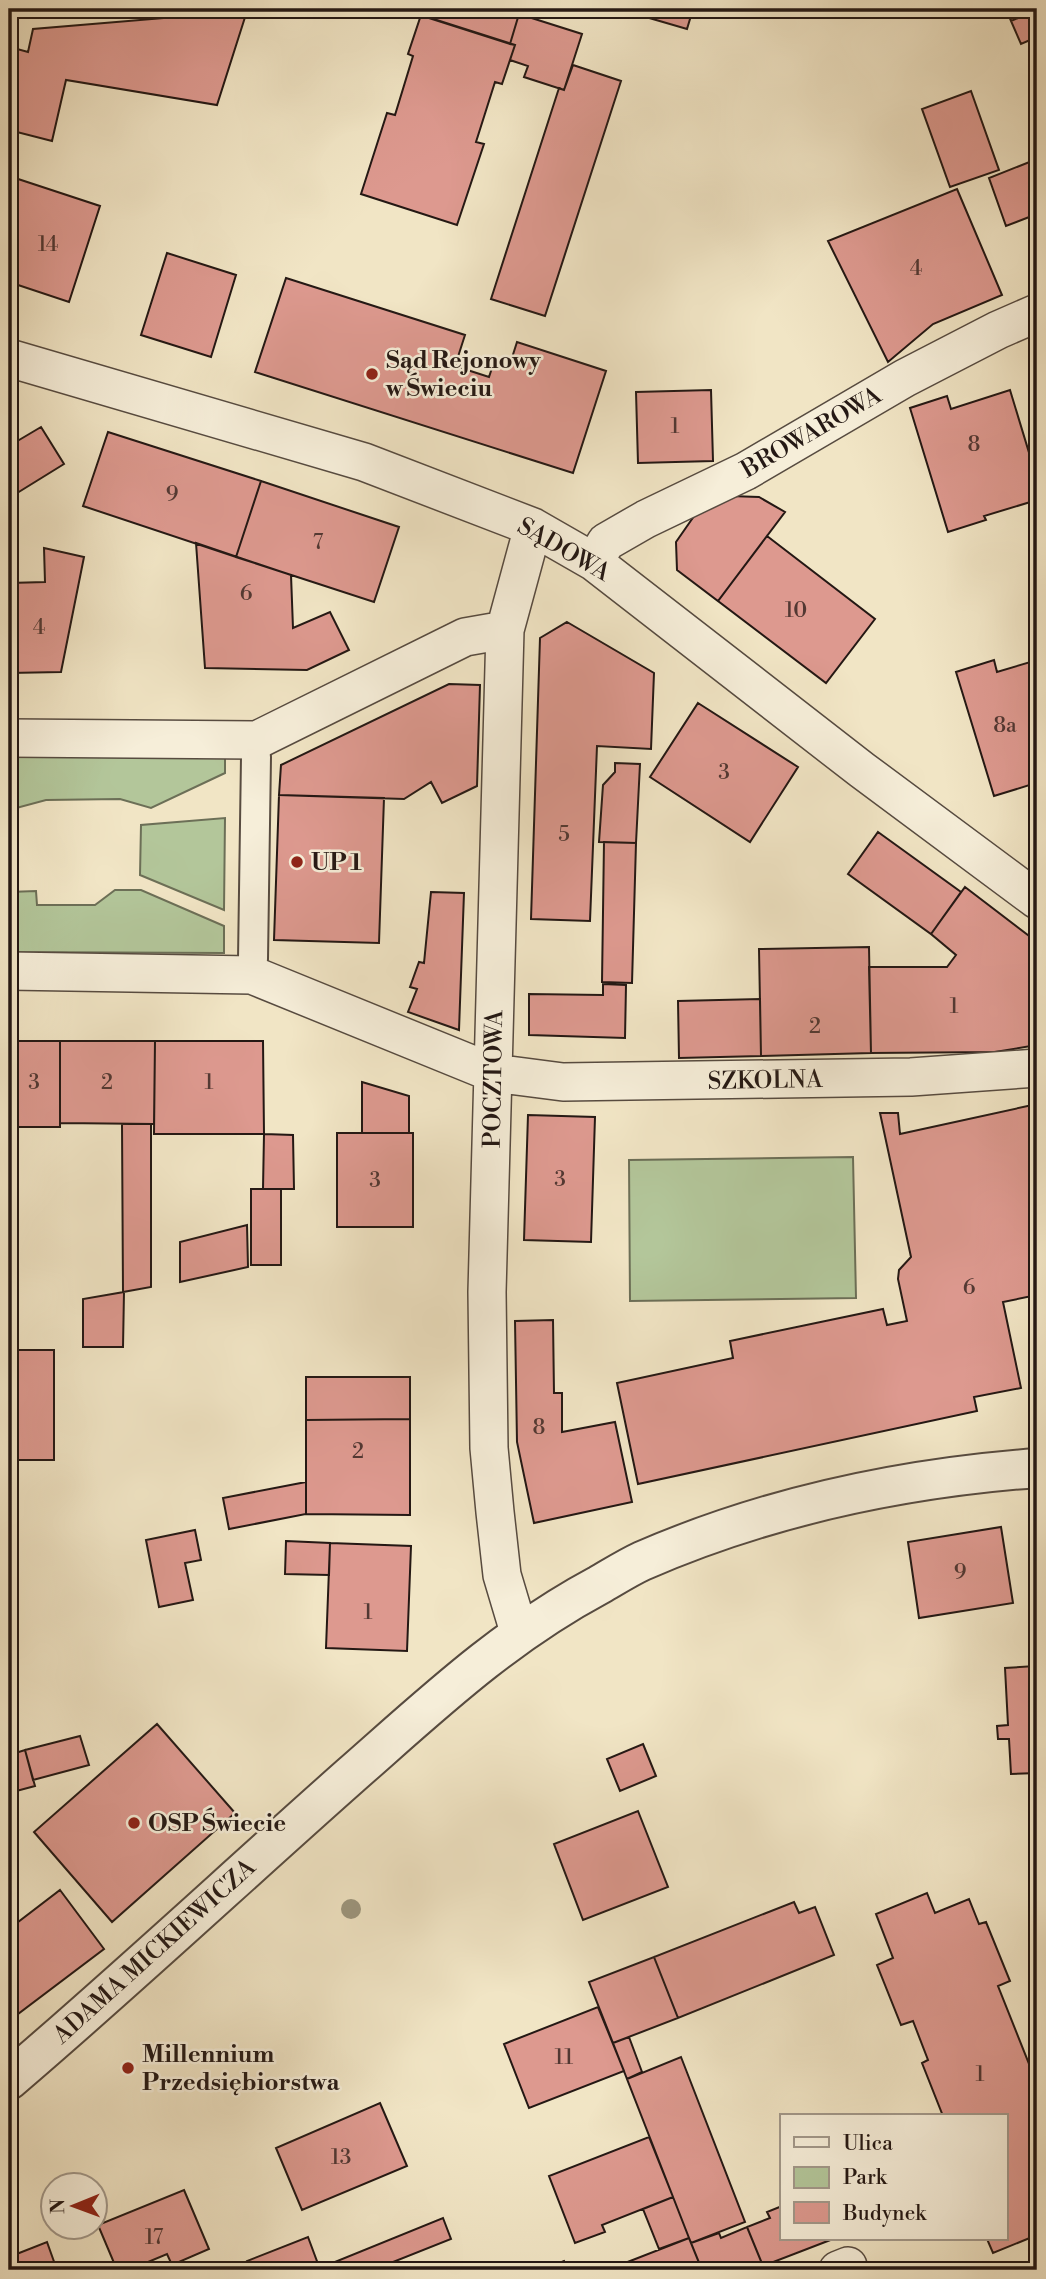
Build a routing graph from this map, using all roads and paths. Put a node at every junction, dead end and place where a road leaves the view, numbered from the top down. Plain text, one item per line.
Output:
1 (1037, 313) edge
2 (9, 358) edge
3 (533, 527) junction
4 (594, 562) junction
5 (505, 630) junction
6 (9, 738) edge
7 (257, 748) junction
8 (1037, 900) edge
9 (253, 959) dead end
10 (9, 971) edge
11 (1037, 1068) edge
12 (493, 1073) junction
13 (1037, 1468) edge
14 (519, 1632) junction
15 (9, 2080) edge

1 - 4 street, BROWAROWA
2 - 3 street, SĄDOWA
3 - 4 street, SĄDOWA
3 - 5 street, POCZTOWA
4 - 8 street, SĄDOWA
5 - 7 street
5 - 12 street, POCZTOWA
6 - 7 street
7 - 9 street
10 - 12 street, SZKOLNA
11 - 12 street, SZKOLNA
12 - 14 street, POCZTOWA
13 - 14 street, ADAMA MICKIEWICZA
14 - 15 street, ADAMA MICKIEWICZA

